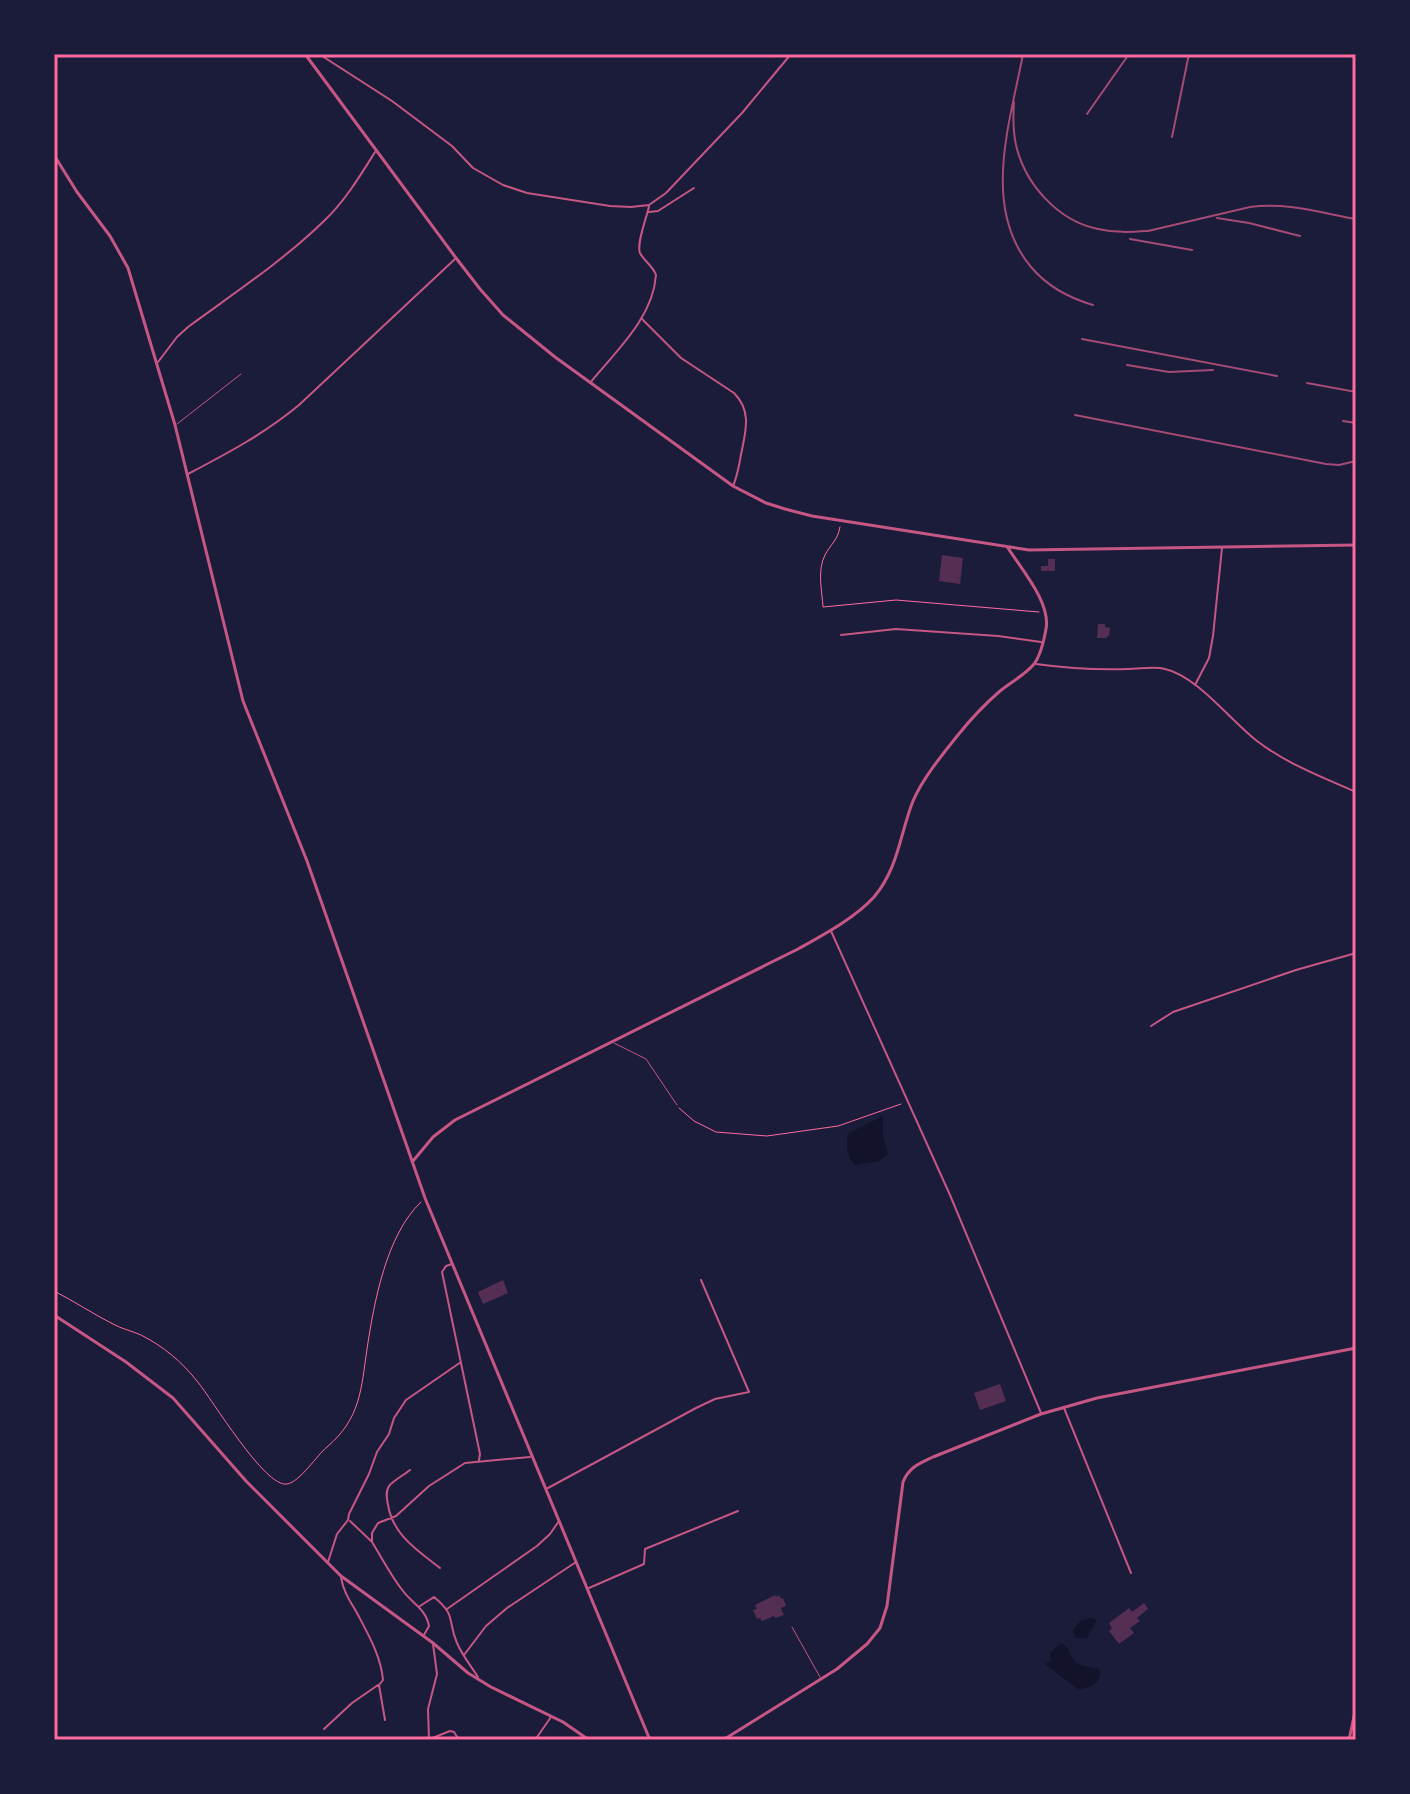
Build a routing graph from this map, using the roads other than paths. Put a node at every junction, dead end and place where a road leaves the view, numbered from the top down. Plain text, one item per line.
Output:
1 (305, 54) edge
2 (319, 54) edge
3 (791, 54) edge
4 (376, 151) junction
5 (54, 155) edge
6 (694, 188) dead end
7 (649, 205) junction
8 (648, 212) junction
9 (456, 258) junction
10 (642, 319) junction
11 (156, 364) junction
12 (241, 374) dead end
13 (590, 383) junction
14 (175, 425) junction
15 (188, 474) junction
16 (733, 486) junction
17 (1356, 545) edge
18 (1222, 546) junction
19 (1007, 547) junction
20 (841, 635) dead end
21 (1043, 642) junction
22 (1034, 663) junction
23 (1195, 685) junction
24 (1356, 792) edge
25 (831, 930) junction
26 (1356, 953) edge
27 (1151, 1026) dead end
28 (611, 1042) junction
29 (677, 1105) road end
30 (413, 1161) junction
31 (453, 1263) junction
32 (701, 1280) dead end
33 (54, 1315) edge
34 (1356, 1348) edge
35 (461, 1362) junction
36 (1063, 1407) junction
37 (1041, 1414) junction
38 (533, 1456) junction
39 (479, 1461) junction
40 (410, 1470) dead end
41 (547, 1488) junction
42 (738, 1511) dead end
43 (391, 1518) junction
44 (348, 1520) junction
45 (560, 1520) junction
46 (372, 1542) junction
47 (577, 1562) junction
48 (327, 1564) junction
49 (440, 1568) dead end
50 (1131, 1573) dead end
51 (341, 1576) junction
52 (588, 1588) junction
53 (419, 1607) junction
54 (447, 1609) junction
55 (792, 1627) dead end
56 (423, 1636) junction
57 (433, 1643) junction
58 (464, 1655) junction
59 (822, 1679) junction
60 (481, 1681) junction
61 (379, 1685) junction
62 (1356, 1707) edge
63 (552, 1716) junction
64 (385, 1720) dead end
65 (324, 1729) dead end
66 (429, 1740) edge
67 (459, 1740) edge
68 (535, 1740) edge
69 (589, 1740) edge
70 (650, 1740) edge
71 (723, 1740) edge
72 (1349, 1740) edge

1 - 4 street
2 - 7 street
3 - 7 street
4 - 9 street
4 - 11 street
5 - 11 street
6 - 8 street
7 - 8 street
8 - 10 street
9 - 13 street
9 - 15 street
10 - 13 street
10 - 16 street
11 - 14 street
12 - 14 lane
13 - 16 street
14 - 15 street
15 - 30 street
16 - 19 street
17 - 18 street
18 - 19 street
18 - 23 street
19 - 21 street
20 - 21 street
21 - 22 street
22 - 23 street
22 - 25 street
23 - 24 street
25 - 28 street
25 - 37 street
26 - 27 street
28 - 29 lane
28 - 30 street
30 - 31 street
31 - 35 street
31 - 38 street
32 - 41 street
33 - 48 street
34 - 36 street
35 - 39 street
35 - 44 street
36 - 37 street
36 - 50 street
37 - 59 street
38 - 39 street
38 - 41 street
39 - 43 street
40 - 43 street
41 - 45 street
42 - 52 street
43 - 46 street
43 - 49 street
44 - 46 street
44 - 48 street
45 - 47 street
45 - 54 street
46 - 53 street
47 - 52 street
47 - 58 street
48 - 51 street
51 - 56 street
51 - 61 street
52 - 70 street
53 - 54 street
53 - 56 street
54 - 58 street
55 - 59 lane
56 - 57 street
57 - 60 street
57 - 66 street
58 - 60 street
59 - 71 street
60 - 63 street
61 - 64 street
61 - 65 street
62 - 72 street
63 - 68 street
63 - 69 street
66 - 67 street

